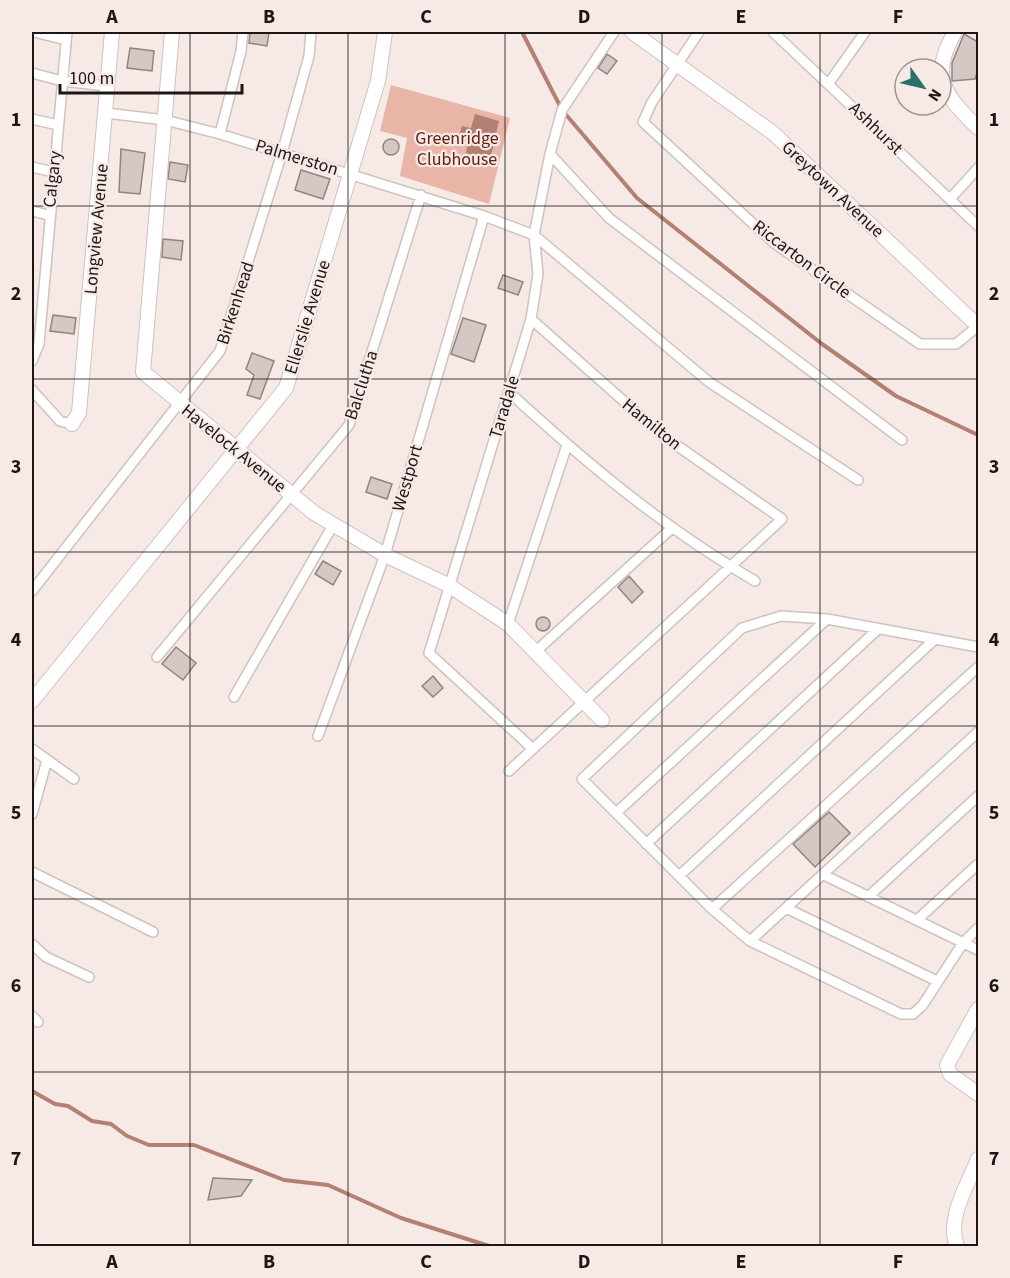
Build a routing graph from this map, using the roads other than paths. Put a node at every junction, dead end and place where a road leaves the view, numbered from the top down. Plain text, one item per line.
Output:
1 (33, 32) edge
2 (112, 32) edge
3 (172, 32) edge
4 (243, 32) edge
5 (311, 32) edge
6 (385, 32) edge
7 (614, 32) edge
8 (632, 32) edge
9 (699, 32) edge
10 (865, 32) edge
11 (955, 32) edge
12 (778, 33) edge
13 (67, 36) edge
14 (676, 64) junction
15 (32, 73) edge
16 (62, 81) junction
17 (829, 83) junction
18 (107, 86) junction
19 (106, 113) junction
20 (32, 119) edge
21 (165, 120) junction
22 (58, 125) junction
23 (978, 128) edge
24 (220, 134) junction
25 (282, 153) junction
26 (550, 154) junction
27 (32, 167) edge
28 (978, 168) edge
29 (53, 172) junction
30 (351, 173) junction
31 (421, 195) junction
32 (950, 199) junction
33 (32, 212) edge
34 (48, 215) junction
35 (484, 216) junction
36 (978, 226) edge
37 (534, 235) junction
38 (531, 319) junction
39 (978, 326) edge
40 (32, 361) edge
41 (32, 390) edge
42 (509, 392) junction
43 (179, 403) junction
44 (72, 424) joint
45 (902, 440) dead end
46 (567, 445) junction
47 (237, 449) junction
48 (858, 480) dead end
49 (293, 495) junction
50 (333, 525) junction
51 (672, 528) junction
52 (385, 555) junction
53 (730, 566) junction
54 (755, 581) dead end
55 (448, 585) junction
56 (32, 591) edge
57 (827, 619) junction
58 (508, 624) junction
59 (877, 630) junction
60 (934, 640) junction
61 (978, 647) edge
62 (536, 652) junction
63 (157, 657) dead end
64 (978, 667) edge
65 (234, 697) dead end
66 (32, 701) edge
67 (583, 702) junction
68 (602, 720) dead end
69 (978, 732) edge
70 (318, 736) dead end
71 (533, 748) junction
72 (32, 749) edge
73 (47, 760) junction
74 (509, 771) dead end
75 (74, 779) dead end
76 (978, 796) edge
77 (616, 813) junction
78 (32, 814) edge
79 (646, 844) junction
80 (978, 864) edge
81 (32, 872) edge
82 (824, 875) junction
83 (679, 876) junction
84 (868, 897) junction
85 (786, 908) junction
86 (712, 909) junction
87 (917, 920) junction
88 (978, 928) edge
89 (153, 932) dead end
90 (750, 941) junction
91 (963, 943) junction
92 (32, 944) edge
93 (978, 950) edge
94 (89, 977) dead end
95 (937, 981) junction
96 (978, 1009) edge
97 (978, 1094) edge
98 (978, 1160) edge
99 (957, 1246) edge

1 - 13 street
2 - 18 street, Longview Avenue
3 - 21 street, Havelock Avenue
4 - 24 street
5 - 25 street, Birkenhead
6 - 30 street, Ellerslie Avenue
7 - 26 street, Taradale
8 - 14 street, Greytown Avenue
9 - 14 street
10 - 17 street
11 - 23 street
12 - 17 street, Ashhurst
13 - 16 street, Calgary
14 - 39 street, Greytown Avenue
14 - 39 street, Riccarton Circle
15 - 16 street
16 - 18 street
16 - 22 street, Calgary
17 - 32 street, Ashhurst
18 - 19 street, Longview Avenue
19 - 21 street, Palmerston
19 - 44 street, Longview Avenue
20 - 22 street
21 - 24 street, Palmerston
21 - 43 street, Havelock Avenue
22 - 29 street, Calgary
24 - 25 street, Palmerston
25 - 30 street, Palmerston
25 - 43 street, Birkenhead
26 - 37 street, Taradale
26 - 45 street
27 - 29 street
28 - 32 street
29 - 34 street, Calgary
30 - 31 street, Palmerston
30 - 47 street, Ellerslie Avenue
31 - 35 street, Palmerston
31 - 49 street, Balclutha
32 - 36 street, Ashhurst
33 - 34 street
34 - 40 street, Calgary
35 - 37 street, Palmerston
35 - 52 street, Westport
37 - 38 street, Taradale
37 - 48 street, Palmerston
38 - 42 street, Taradale
38 - 53 street, Hamilton
41 - 44 street
42 - 46 street
42 - 55 street, Taradale
43 - 47 street, Havelock Avenue
43 - 56 street, Birkenhead
46 - 51 street
46 - 58 street
47 - 49 street, Havelock Avenue
47 - 66 street, Ellerslie Avenue
49 - 50 street, Havelock Avenue
49 - 63 street, Balclutha
50 - 52 street, Havelock Avenue
50 - 65 street
51 - 53 street
51 - 62 street
52 - 55 street, Havelock Avenue
52 - 70 street, Westport
53 - 54 street
53 - 67 street
55 - 58 street, Havelock Avenue
55 - 71 street, Taradale
57 - 59 street
57 - 77 street
57 - 77 street
58 - 62 street, Havelock Avenue
59 - 60 street
59 - 79 street
60 - 61 street
60 - 83 street
62 - 67 street, Havelock Avenue
64 - 86 street
67 - 68 street, Havelock Avenue
67 - 71 street
69 - 82 street
71 - 74 street
72 - 73 street
73 - 75 street
73 - 78 street
76 - 84 street
77 - 79 street
79 - 83 street
80 - 87 street
81 - 89 street
82 - 84 street
82 - 85 street
83 - 86 street
84 - 87 street
85 - 90 street
85 - 95 street
86 - 90 street
87 - 91 street
88 - 91 street
90 - 95 street
91 - 93 street
91 - 95 street
92 - 94 street
96 - 97 street
98 - 99 street

